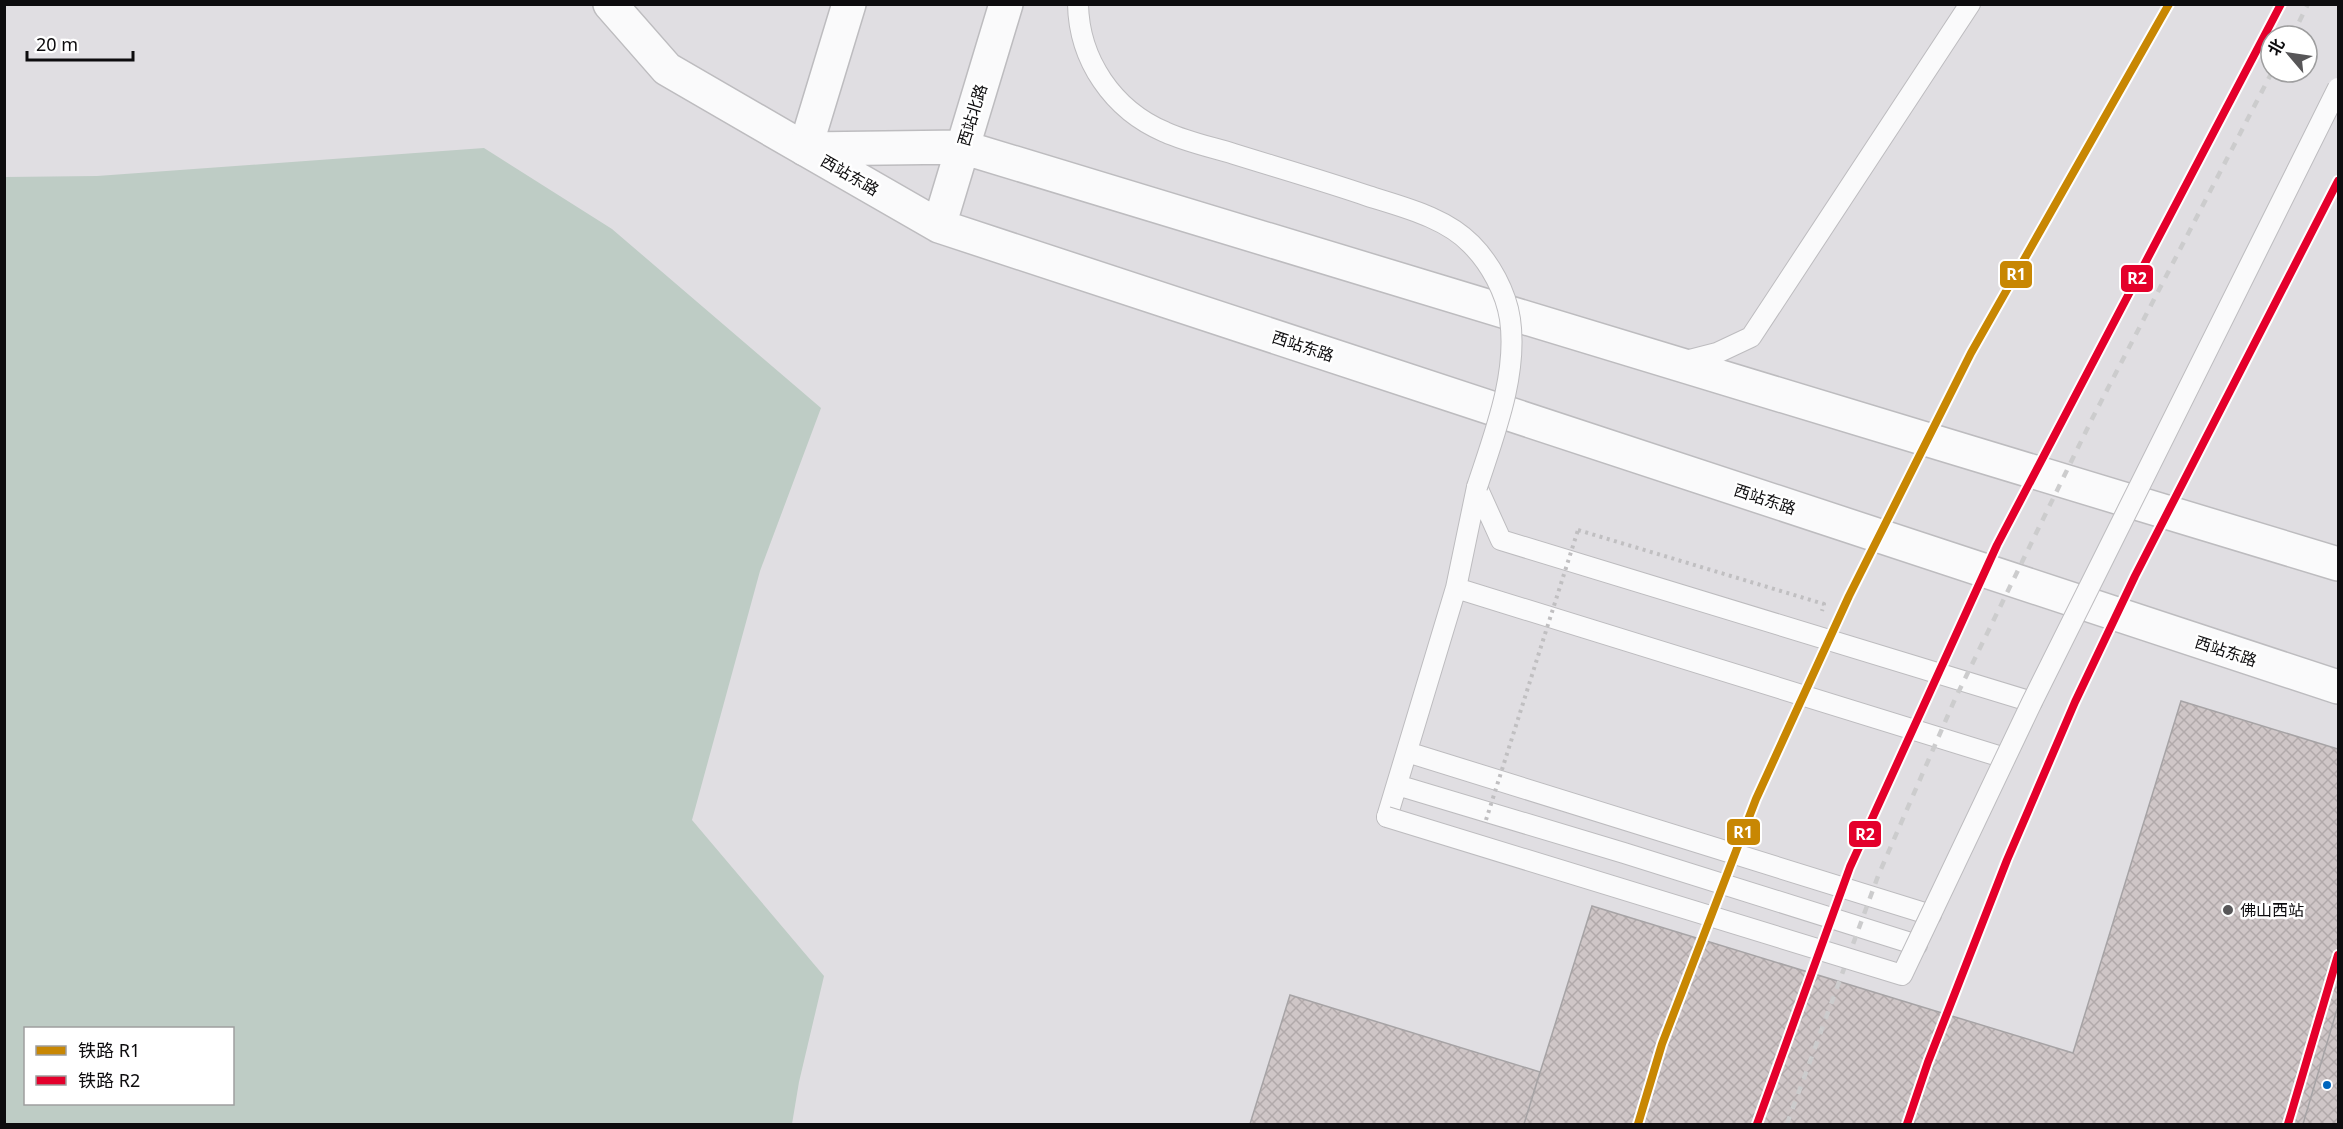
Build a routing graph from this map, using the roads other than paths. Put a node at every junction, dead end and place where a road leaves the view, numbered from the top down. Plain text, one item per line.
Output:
1 (610, 4) edge
2 (849, 4) edge
3 (1006, 4) edge
4 (1078, 4) edge
5 (1970, 4) edge
6 (2338, 88) edge
7 (962, 147) junction
8 (805, 149) junction
9 (939, 226) junction
10 (1677, 364) junction
11 (1477, 487) junction
12 (2338, 564) edge
13 (1456, 588) junction
14 (2338, 687) edge
15 (2032, 702) junction
16 (1407, 752) junction
17 (2005, 758) junction
18 (1397, 785) junction
19 (1931, 915) junction
20 (1917, 945) junction

1 - 8 main road
2 - 8 main road
3 - 7 main road, 西站北路
4 - 11 lane, bridge
5 - 10 lane
6 - 15 lane, bridge
7 - 8 main road, 西站东路
7 - 9 main road, 西站北路
7 - 10 main road, 西站东路
8 - 9 main road, 西站东路
9 - 14 main road, 西站东路
10 - 12 main road, 西站东路
11 - 13 lane
11 - 15 lane, bridge
13 - 16 lane
13 - 17 lane
15 - 17 lane, bridge
16 - 18 lane
16 - 19 lane
17 - 19 lane, bridge
18 - 20 lane
18 - 20 lane, bridge
19 - 20 lane, bridge

